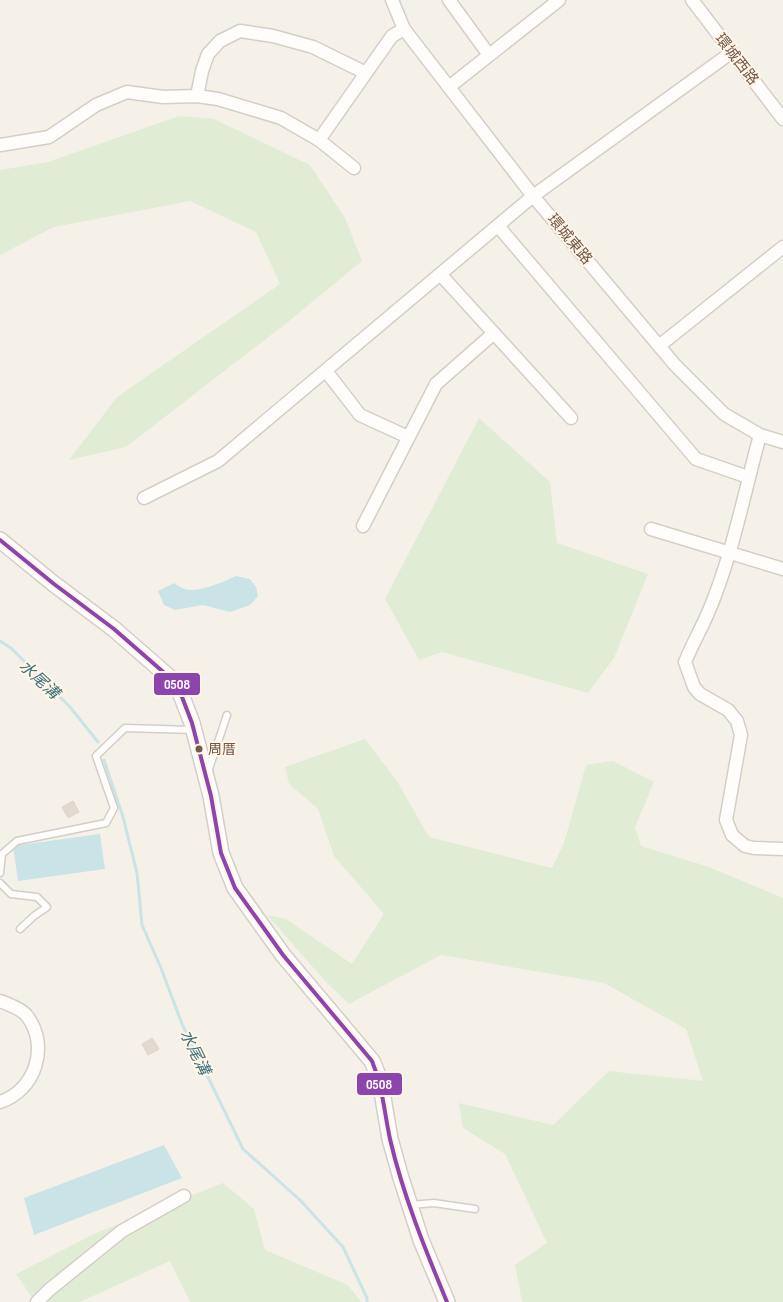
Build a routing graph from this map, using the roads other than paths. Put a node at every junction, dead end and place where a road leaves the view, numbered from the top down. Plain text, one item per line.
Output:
1 (392, 0) edge
2 (449, 0) edge
3 (559, 0) edge
4 (692, 0) edge
5 (545, 4) edge
6 (404, 28) junction
7 (732, 52) junction
8 (489, 55) junction
9 (366, 73) junction
10 (449, 87) junction
11 (197, 96) junction
12 (783, 119) edge
13 (319, 140) junction
14 (0, 144) edge
15 (354, 168) dead end
16 (533, 196) junction
17 (498, 226) junction
18 (783, 247) edge
19 (440, 274) junction
20 (494, 333) junction
21 (659, 346) junction
22 (326, 371) junction
23 (571, 418) dead end
24 (760, 435) junction
25 (408, 437) junction
26 (783, 442) edge
27 (748, 477) junction
28 (144, 498) dead end
29 (362, 526) dead end
30 (651, 529) dead end
31 (0, 540) edge
32 (729, 552) junction
33 (783, 569) edge
34 (228, 715) dead end
35 (194, 730) junction
36 (206, 778) junction
37 (783, 849) edge
38 (0, 873) edge
39 (0, 883) edge
40 (20, 929) dead end
41 (0, 1001) edge
42 (0, 1102) edge
43 (184, 1196) dead end
44 (410, 1205) junction
45 (475, 1209) dead end
46 (37, 1302) edge
47 (447, 1302) edge

1 - 6 street, 環城東路
2 - 8 street
3 - 5 street
4 - 7 street, 環城西路
5 - 8 street
6 - 9 street
6 - 10 street, 環城東路
7 - 12 street, 環城西路
7 - 16 street
8 - 10 street
9 - 11 street
9 - 13 street
10 - 16 street, 環城東路
11 - 13 street
11 - 14 street
13 - 15 street
16 - 17 street
16 - 21 street, 環城東路
17 - 19 street
17 - 27 street
18 - 21 street
19 - 20 street
19 - 22 street
20 - 23 street
20 - 25 street
21 - 24 street, 環城東路
22 - 25 street
22 - 28 street
24 - 26 street, 環城東路
24 - 27 street
25 - 29 street
27 - 32 street
30 - 32 street
31 - 35 street
32 - 33 street
32 - 37 street
34 - 36 lane
35 - 36 street
35 - 38 lane
36 - 44 street
39 - 40 lane
41 - 42 street
43 - 46 street
44 - 45 lane
44 - 47 street

